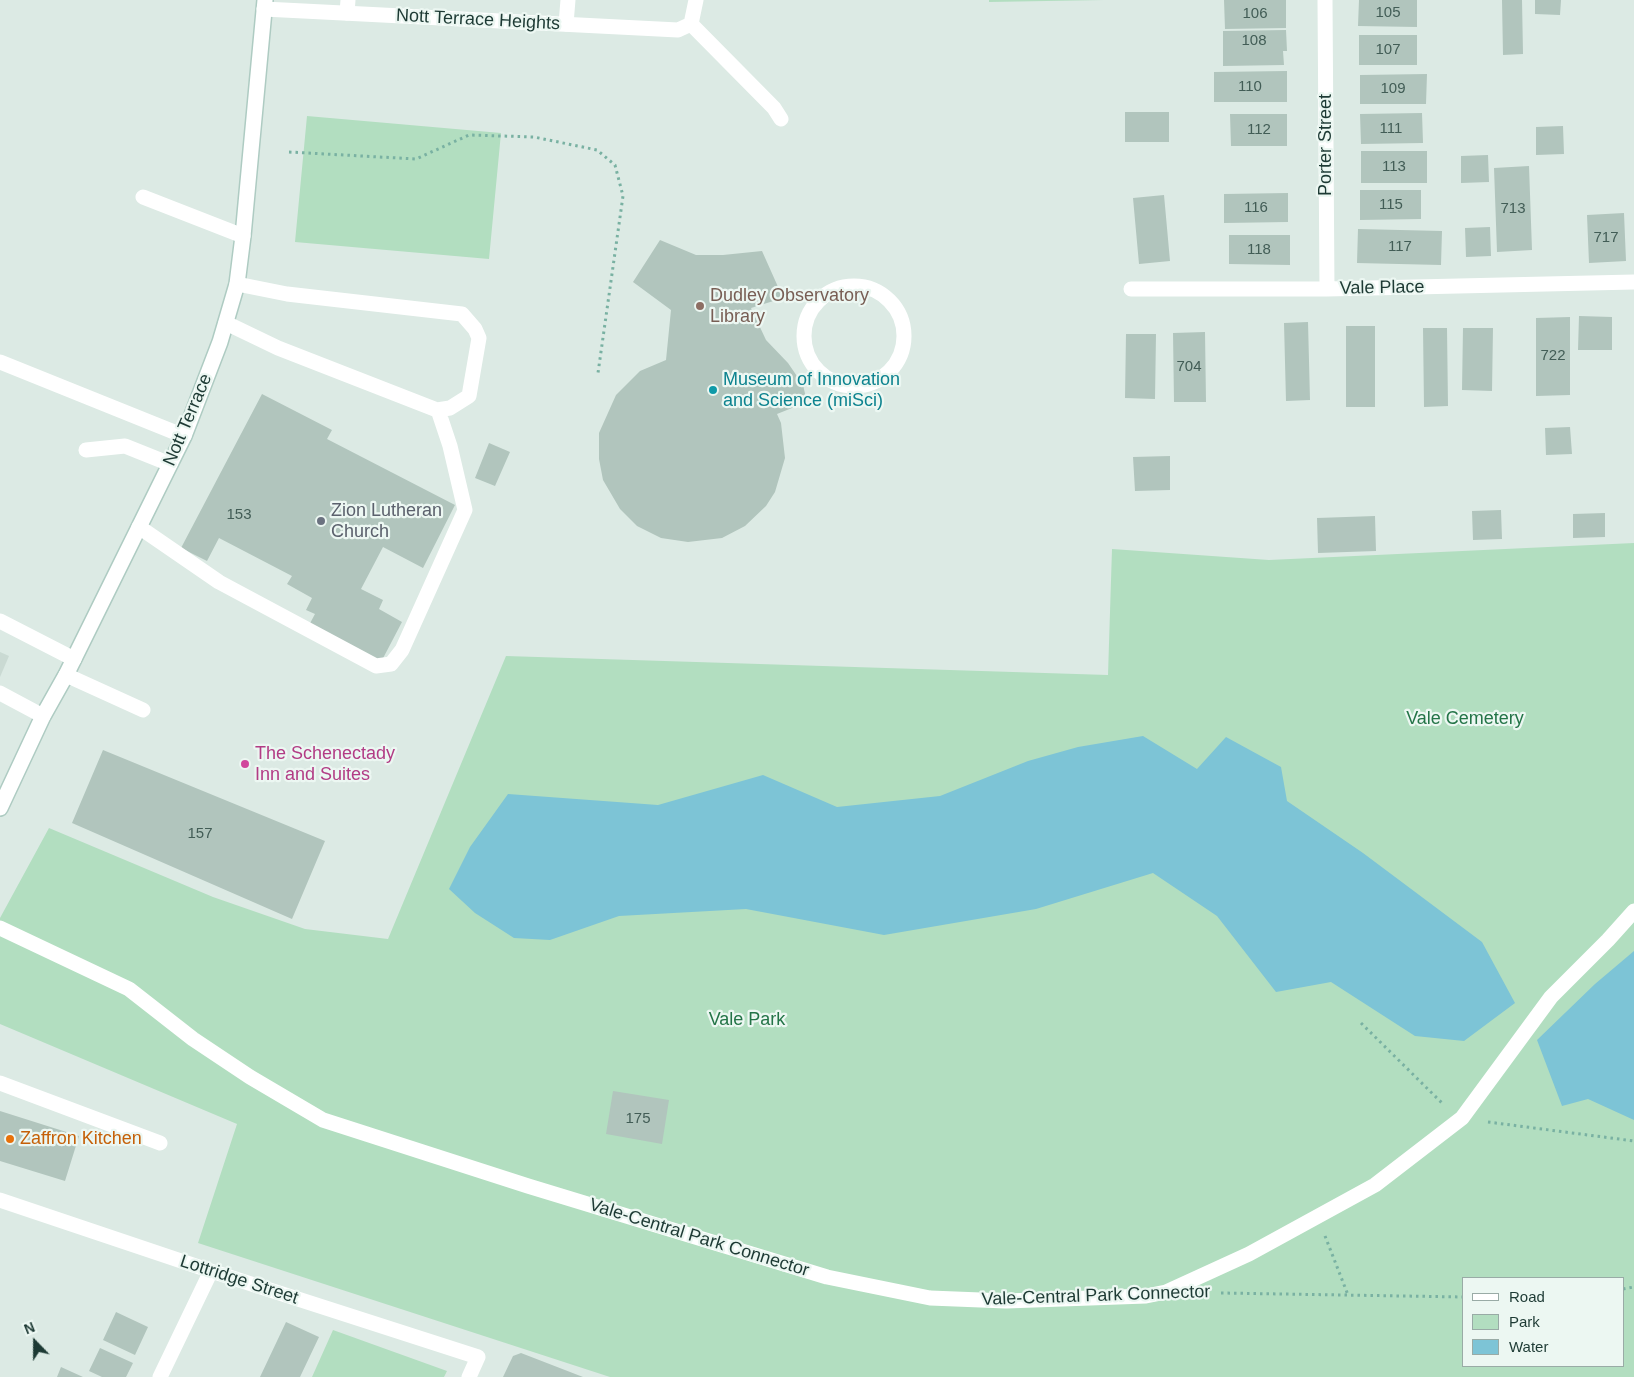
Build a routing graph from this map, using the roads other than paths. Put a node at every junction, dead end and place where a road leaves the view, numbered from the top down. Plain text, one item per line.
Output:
1 (568, 0) edge
2 (696, 0) edge
3 (1324, 0) edge
4 (264, 5) edge
5 (348, 7) edge
6 (566, 24) junction
7 (691, 24) junction
8 (781, 119) dead end
9 (143, 197) dead end
10 (243, 236) junction
11 (1634, 282) edge
12 (237, 284) junction
13 (1131, 289) dead end
14 (1327, 289) junction
15 (226, 323) junction
16 (805, 348) joint
17 (0, 362) edge
18 (438, 410) junction
19 (184, 436) junction
20 (86, 450) dead end
21 (170, 464) junction
22 (139, 526) junction
23 (0, 621) edge
24 (74, 659) junction
25 (66, 675) junction
26 (0, 694) edge
27 (143, 710) dead end
28 (42, 716) junction
29 (0, 808) edge
30 (1634, 911) edge
31 (0, 928) edge
32 (0, 1083) edge
33 (160, 1143) dead end
34 (0, 1200) edge
35 (210, 1271) junction
36 (160, 1377) edge
37 (469, 1377) edge

1 - 6 street
2 - 7 street
3 - 14 street, Porter Street
4 - 5 street, Nott Terrace Heights
4 - 10 street, Nott Terrace
5 - 6 street, Nott Terrace Heights
6 - 7 street, Nott Terrace Heights
7 - 8 street
9 - 10 street
10 - 12 street, Nott Terrace
11 - 14 street, Vale Place
12 - 15 street, Nott Terrace
12 - 18 street
13 - 14 street, Vale Place
15 - 18 street
15 - 19 street, Nott Terrace
16 - 16 street
17 - 19 street
18 - 22 street
19 - 21 street, Nott Terrace
20 - 21 street
21 - 22 street, Nott Terrace
22 - 24 street, Nott Terrace
23 - 24 street
24 - 25 street, Nott Terrace
25 - 27 street
25 - 28 street, Nott Terrace
26 - 28 street
28 - 29 street, Nott Terrace
30 - 31 street, Vale-Central Park Connector
32 - 33 street
34 - 35 street, Lottridge Street
35 - 36 street
35 - 37 street, Lottridge Street

